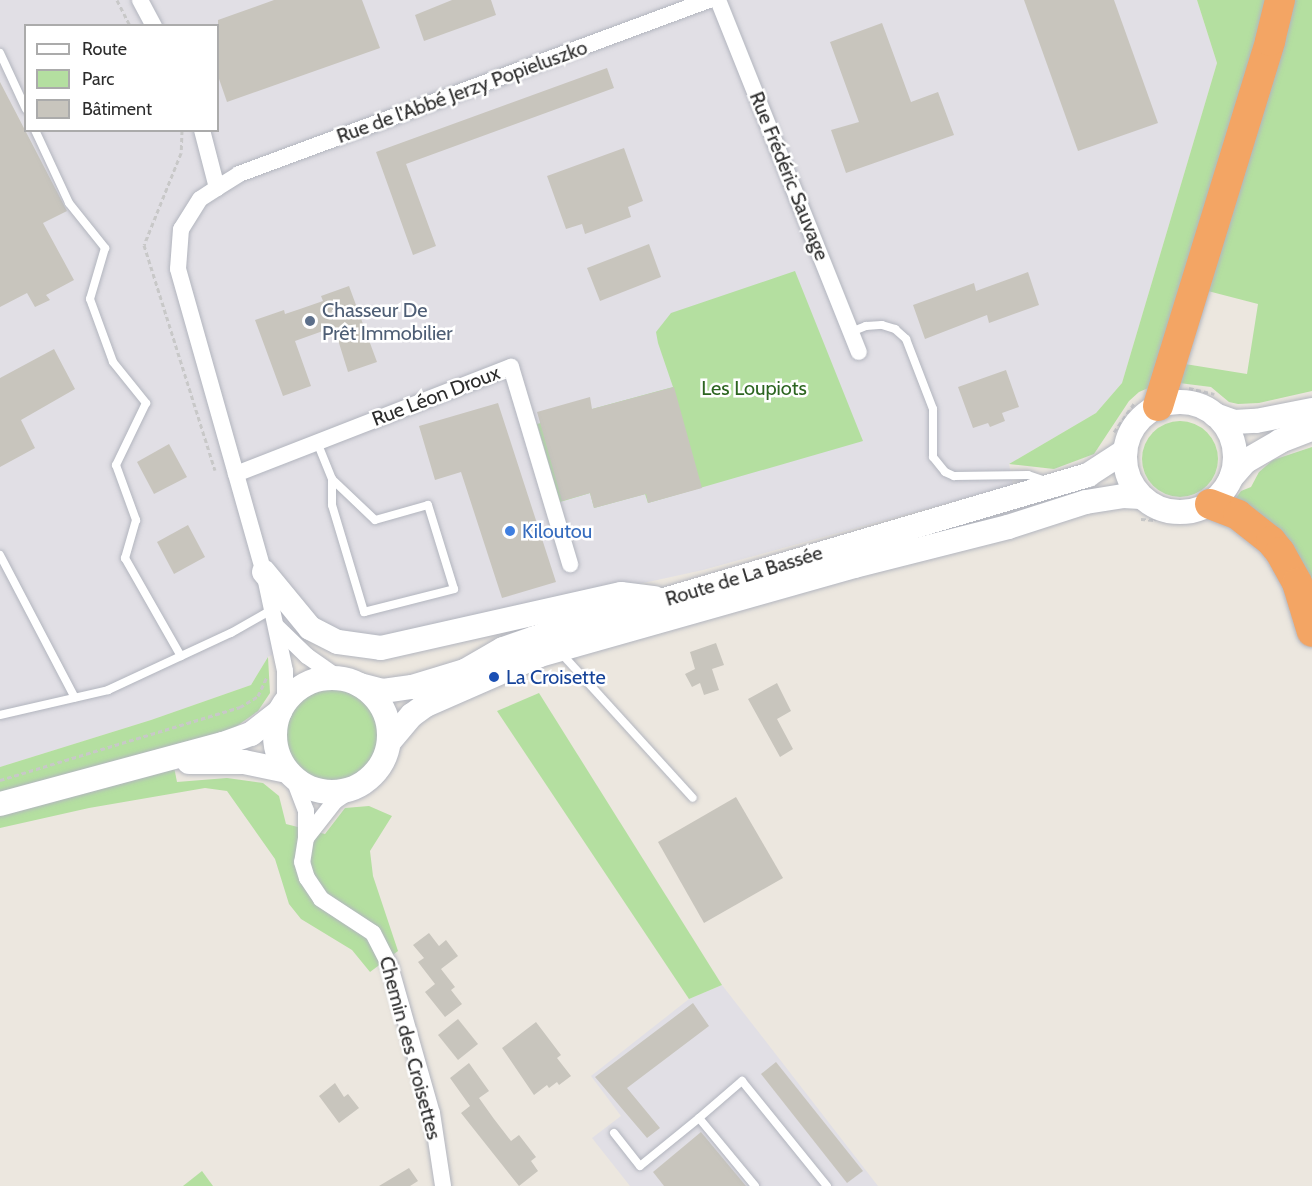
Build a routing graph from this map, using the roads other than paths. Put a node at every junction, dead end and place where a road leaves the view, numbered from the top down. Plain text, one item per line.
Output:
1 (140, 0) edge
2 (709, 0) edge
3 (718, 0) edge
4 (1280, 0) edge
5 (152, 24) edge
6 (0, 53) edge
7 (24, 105) edge
8 (36, 132) edge
9 (203, 132) edge
10 (217, 188) junction
11 (851, 332) junction
12 (860, 352) dead end
13 (1148, 403) junction
14 (1215, 415) junction
15 (1304, 422) edge
16 (317, 442) junction
17 (1119, 443) junction
18 (236, 474) junction
19 (1231, 478) junction
20 (332, 479) junction
21 (1053, 486) junction
22 (1142, 497) junction
23 (1210, 504) junction
24 (0, 555) edge
25 (570, 564) dead end
26 (264, 572) junction
27 (666, 599) junction
28 (273, 609) junction
29 (278, 627) junction
30 (1312, 632) edge
31 (557, 650) junction
32 (181, 656) junction
33 (349, 682) junction
34 (75, 698) junction
35 (283, 707) junction
36 (0, 715) edge
37 (389, 742) junction
38 (160, 761) junction
39 (290, 774) junction
40 (353, 789) junction
41 (693, 798) dead end
42 (0, 804) edge
43 (306, 838) junction
44 (699, 1118) junction
45 (614, 1133) dead end
46 (443, 1186) edge
47 (755, 1186) edge
48 (827, 1186) edge

1 - 5 street
2 - 10 street, Rue de l'Abbé Jerzy Popieluszko
3 - 11 street, Rue Frédéric Sauvage
4 - 13 highway
6 - 7 lane
8 - 32 lane
9 - 10 street
10 - 18 street
11 - 12 street, Rue Frédéric Sauvage
11 - 21 lane
13 - 14 main road
13 - 17 main road
14 - 15 main road
14 - 19 main road
15 - 19 main road
16 - 18 street, Rue Léon Droux
16 - 20 lane
16 - 25 street, Rue Léon Droux
17 - 21 main road, Route de La Bassée
17 - 22 main road
18 - 26 street
19 - 23 main road
20 - 20 lane
21 - 27 main road, Route de La Bassée
22 - 23 main road
22 - 31 main road, Route de La Bassée
23 - 30 highway
24 - 34 lane
26 - 27 main road
26 - 28 street
27 - 33 main road, Route de La Bassée
28 - 29 street
28 - 32 lane
29 - 33 street
29 - 35 street
31 - 37 main road, Route de La Bassée
31 - 41 lane
32 - 34 lane
33 - 35 main road
33 - 37 main road
34 - 36 lane
35 - 38 main road
35 - 39 main road
37 - 40 main road
38 - 39 main road
38 - 42 main road
39 - 40 main road
39 - 43 street, Chemin des Croisettes
40 - 43 street
43 - 46 street, Chemin des Croisettes
44 - 45 lane
44 - 47 lane
44 - 48 lane

